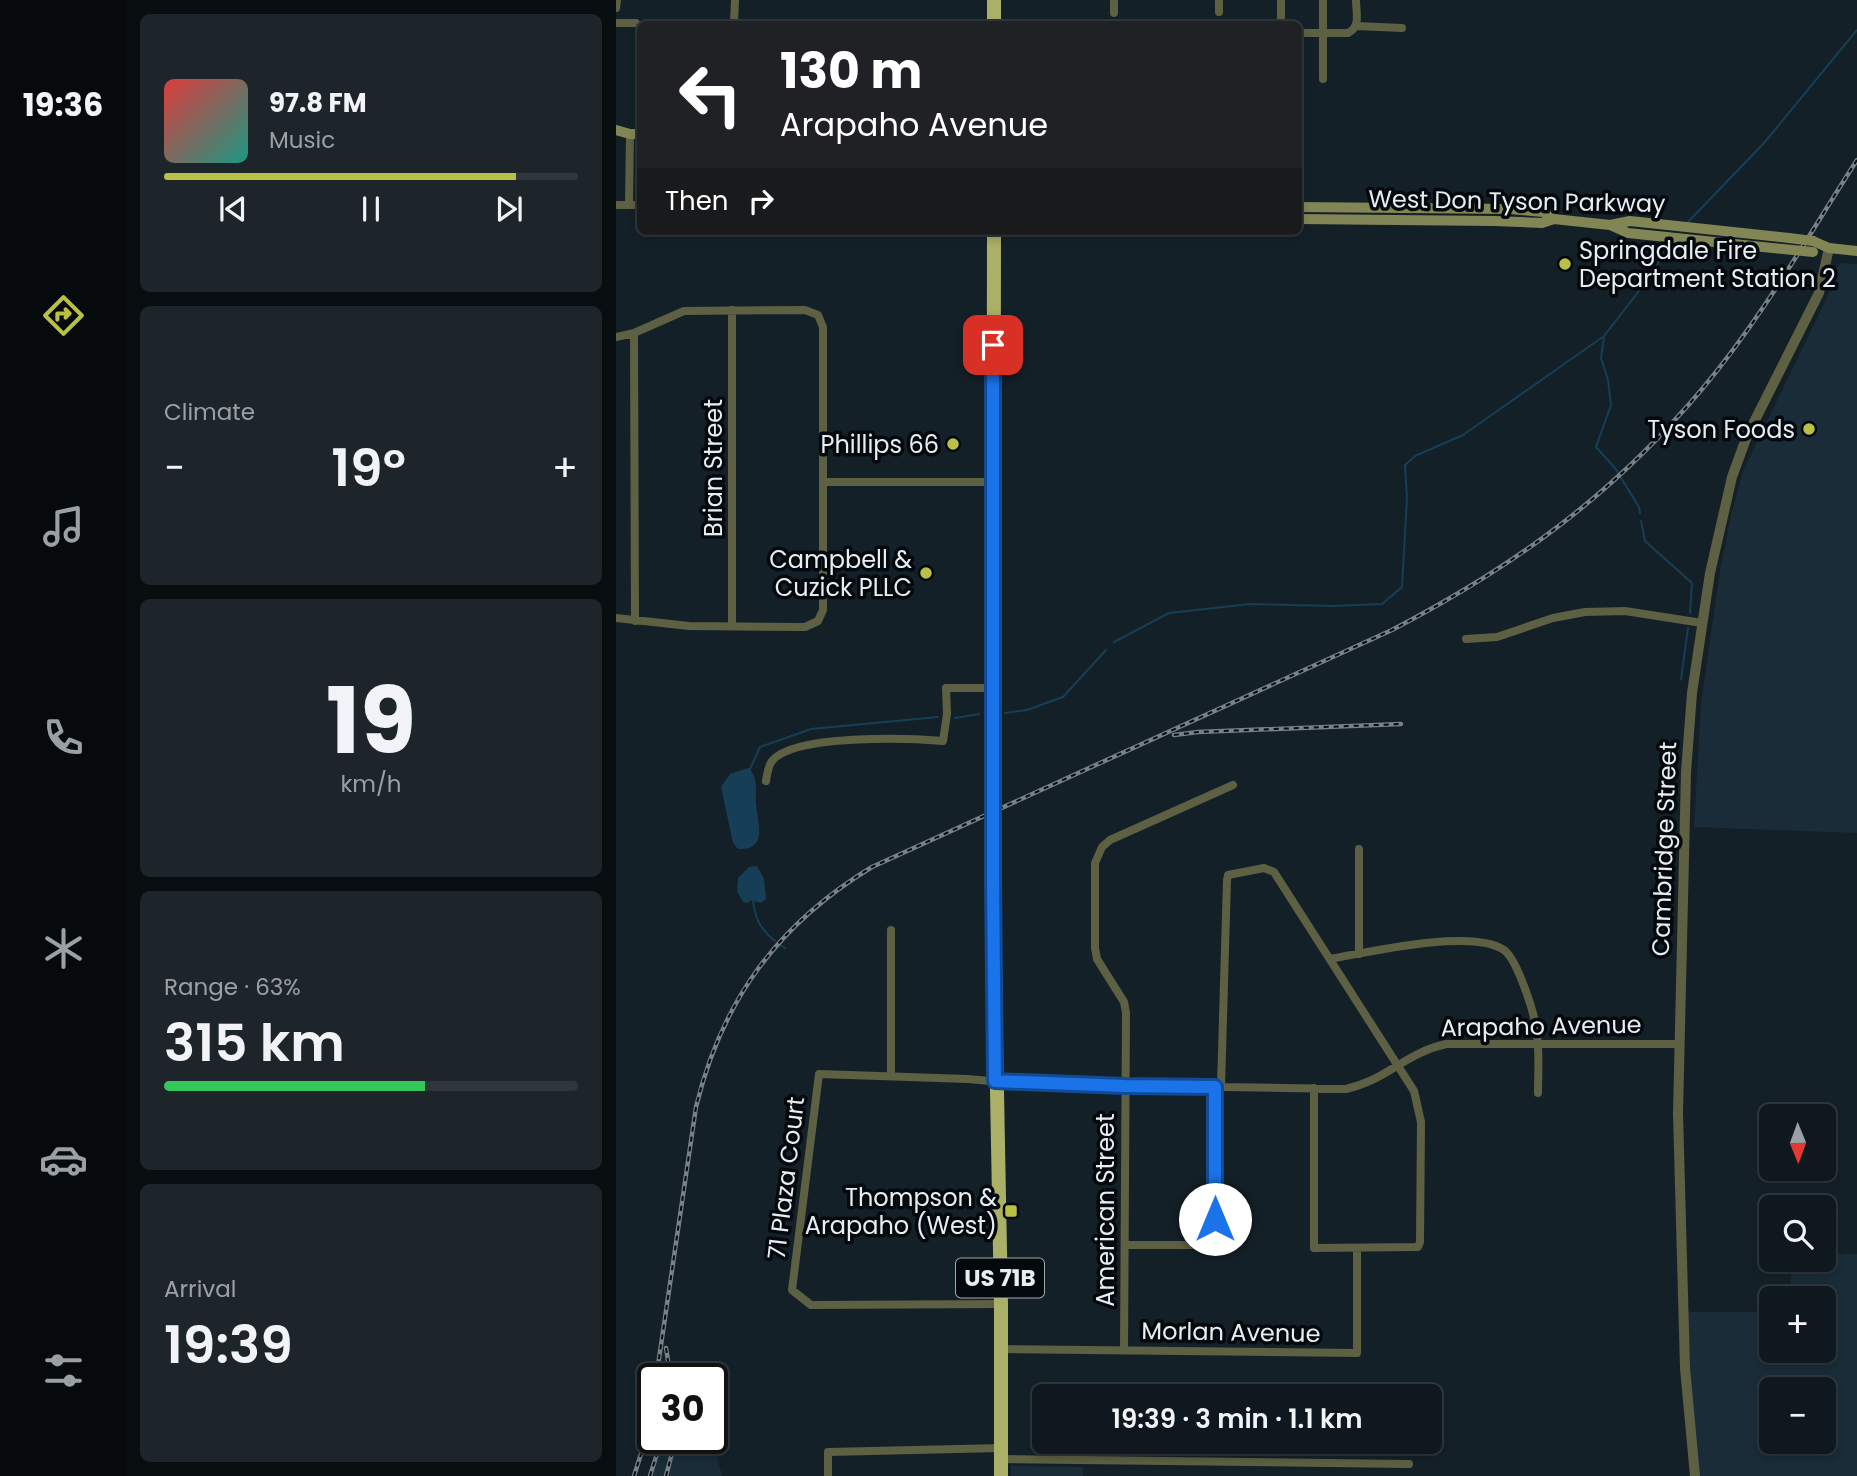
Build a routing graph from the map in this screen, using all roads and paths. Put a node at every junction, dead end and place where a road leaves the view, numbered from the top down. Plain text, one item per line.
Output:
1 (617, 0) edge
2 (735, 0) edge
3 (994, 0) edge
4 (1114, 0) edge
5 (1219, 0) edge
6 (1282, 0) edge
7 (1324, 0) edge
8 (1356, 0) edge
9 (616, 8) edge
10 (1219, 12) dead end
11 (1114, 13) dead end
12 (734, 21) edge
13 (994, 21) edge
14 (1281, 21) edge
15 (616, 23) edge
16 (636, 23) dead end
17 (1356, 26) junction
18 (1402, 28) dead end
19 (1302, 33) edge
20 (1323, 33) junction
21 (1323, 79) dead end
22 (616, 130) edge
23 (635, 134) edge
24 (616, 139) edge
25 (616, 205) edge
26 (629, 205) junction
27 (637, 205) edge
28 (1302, 207) edge
29 (1302, 219) edge
30 (1554, 219) junction
31 (1610, 225) junction
32 (994, 235) edge
33 (1813, 246) junction
34 (1829, 248) junction
35 (1857, 251) edge
36 (732, 310) junction
37 (634, 333) junction
38 (616, 337) edge
39 (823, 482) junction
40 (993, 482) junction
41 (616, 618) edge
42 (635, 621) junction
43 (1702, 623) junction
44 (732, 626) junction
45 (1466, 639) dead end
46 (993, 688) junction
47 (766, 781) dead end
48 (1233, 785) dead end
49 (1359, 849) dead end
50 (891, 930) dead end
51 (1359, 954) junction
52 (1330, 960) junction
53 (1537, 1043) junction
54 (1679, 1044) junction
55 (1398, 1066) junction
56 (891, 1076) junction
57 (995, 1081) junction
58 (1125, 1086) junction
59 (1218, 1087) junction
60 (1314, 1088) junction
61 (1538, 1093) dead end
62 (1125, 1245) junction
63 (1357, 1248) junction
64 (1001, 1304) junction
65 (1000, 1349) junction
66 (1124, 1350) junction
67 (1001, 1454) junction
68 (1409, 1464) dead end
69 (828, 1476) edge
70 (1001, 1476) edge
71 (1695, 1476) edge

1 - 9 street
2 - 12 street
3 - 13 highway
4 - 11 street
5 - 10 street
6 - 14 street
7 - 20 street
8 - 17 street
15 - 16 street
17 - 18 street
17 - 20 street
19 - 20 street
20 - 21 street
22 - 23 main road
23 - 24 main road
23 - 26 street
25 - 26 street
26 - 27 street
28 - 30 main road
29 - 30 main road, West Don Tyson Parkway
30 - 31 main road, West Don Tyson Parkway
31 - 33 main road, bridge
31 - 33 main road, West Don Tyson Parkway, bridge
32 - 40 highway, US 71B
33 - 34 main road, West Don Tyson Parkway
34 - 35 main road, West Don Tyson Parkway
34 - 43 street, Cambridge Street
36 - 37 street
36 - 39 street
36 - 44 street, Brian Street
37 - 38 street
37 - 42 street
39 - 40 street
39 - 44 street
40 - 46 highway, US 71B
41 - 42 street
42 - 44 street
43 - 45 street
43 - 54 street, Cambridge Street
46 - 47 street
46 - 57 highway, US 71B
48 - 58 street, American Street
49 - 51 street
50 - 56 street
51 - 52 street
51 - 53 street
52 - 55 street
52 - 59 street
53 - 54 street, Arapaho Avenue
53 - 55 street, Arapaho Avenue
53 - 61 street
54 - 71 street, Cambridge Street
55 - 60 street, Arapaho Avenue
55 - 63 street
56 - 57 street, 71 Plaza Court
56 - 64 street, 71 Plaza Court
57 - 58 street, Arapaho Avenue
57 - 64 highway, US 71B
58 - 59 street, Arapaho Avenue
58 - 62 street, American Street
59 - 60 street, Arapaho Avenue
59 - 62 street
60 - 63 street
62 - 66 street, American Street
63 - 66 street, Morlan Avenue
64 - 65 highway, US 71B
65 - 66 street, Morlan Avenue
65 - 67 highway, US 71B
67 - 68 street
67 - 69 street
67 - 70 highway, US 71B

